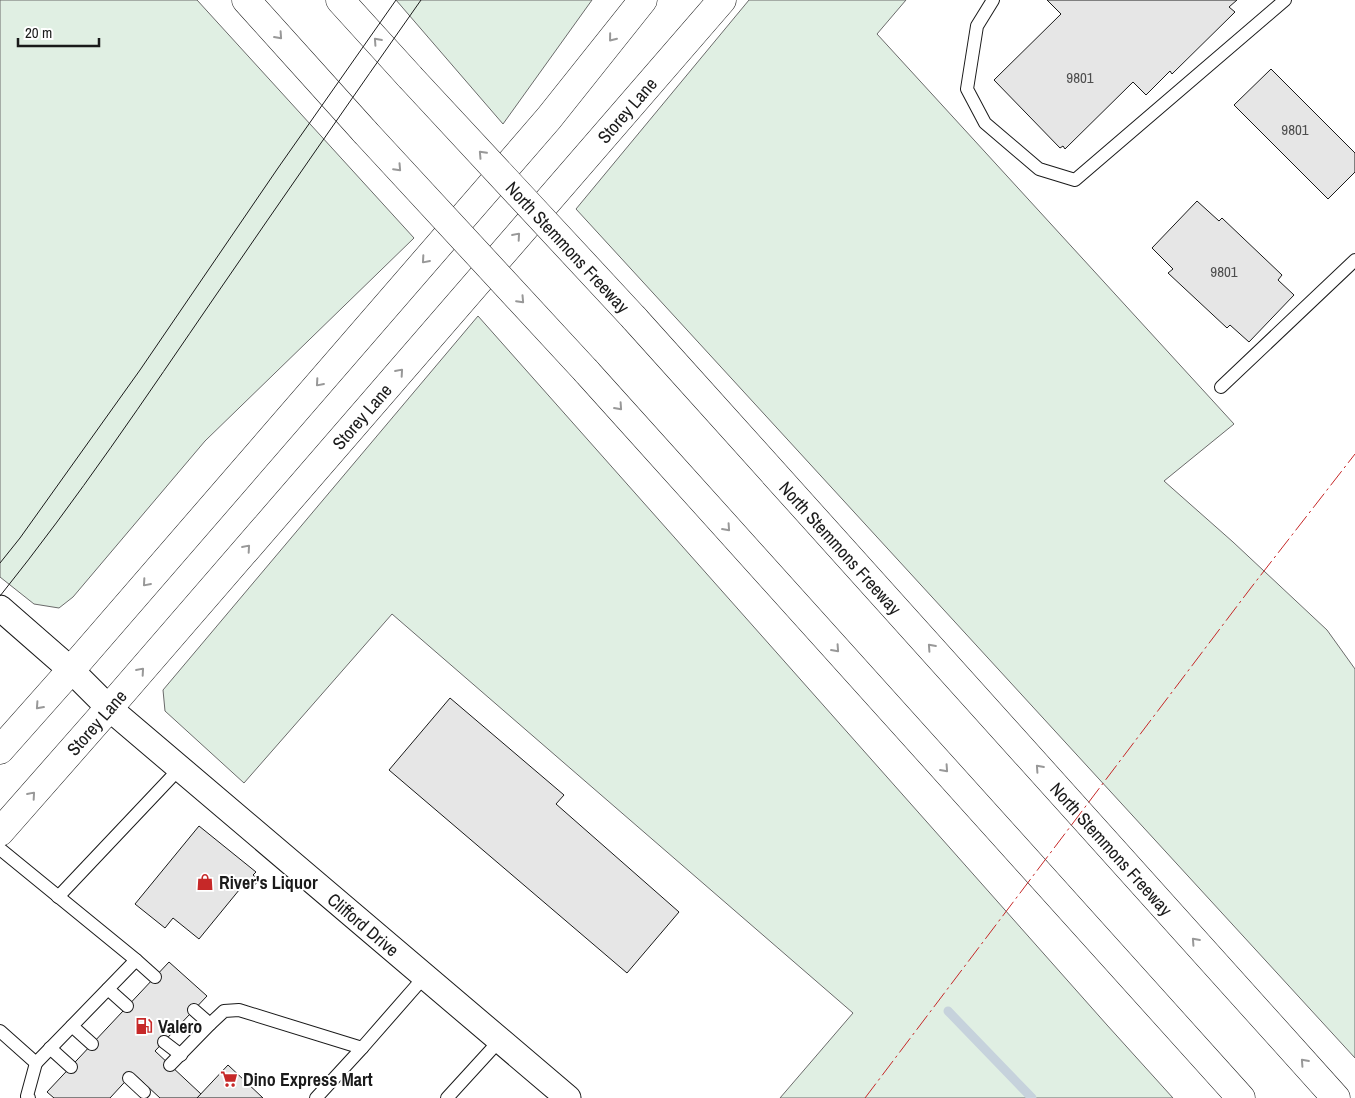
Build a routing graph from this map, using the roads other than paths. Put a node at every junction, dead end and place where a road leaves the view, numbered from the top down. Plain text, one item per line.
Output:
1 (246, 0) edge
2 (340, 0) edge
3 (643, 0) edge
4 (722, 0) edge
5 (993, 0) edge
6 (1285, 0) edge
7 (1355, 260) edge
8 (1221, 386) dead end
9 (0, 608) edge
10 (71, 670) junction
11 (109, 708) junction
12 (0, 750) edge
13 (180, 768) junction
14 (0, 832) edge
15 (0, 849) edge
16 (58, 897) junction
17 (136, 960) junction
18 (425, 976) junction
19 (155, 977) dead end
20 (108, 989) junction
21 (127, 1006) dead end
22 (194, 1010) dead end
23 (210, 1024) junction
24 (72, 1026) junction
25 (0, 1031) edge
26 (500, 1040) junction
27 (164, 1042) dead end
28 (92, 1044) dead end
29 (50, 1048) junction
30 (362, 1048) junction
31 (181, 1055) junction
32 (36, 1063) junction
33 (170, 1065) dead end
34 (71, 1066) dead end
35 (129, 1078) dead end
36 (144, 1092) edge
37 (29, 1098) edge
38 (316, 1098) edge
39 (447, 1098) edge
40 (568, 1098) edge
41 (1241, 1098) edge
42 (1336, 1098) edge

1 -> 41 highway, bridge
42 -> 2 highway, North Stemmons Freeway, bridge
3 -> 10 highway
11 -> 4 highway, Storey Lane
5 - 6 lane
7 - 8 lane
9 - 10 street, Clifford Drive
10 - 11 street, Clifford Drive
10 -> 12 highway
11 - 13 street, Clifford Drive
14 -> 11 highway, Storey Lane
13 - 16 lane
13 - 18 street, Clifford Drive
15 - 16 lane
16 - 17 lane
17 - 19 lane
17 - 20 lane
18 - 26 street, Clifford Drive
18 - 30 lane
20 - 21 lane
20 - 24 lane
22 - 23 lane
23 - 30 lane
23 - 31 lane
24 - 28 lane
24 - 29 lane
25 - 32 lane
26 - 39 lane
26 - 40 street, Clifford Drive
27 - 31 lane
29 - 32 lane
29 - 34 lane
30 - 38 lane
31 - 33 lane
32 - 37 lane
35 - 36 lane

